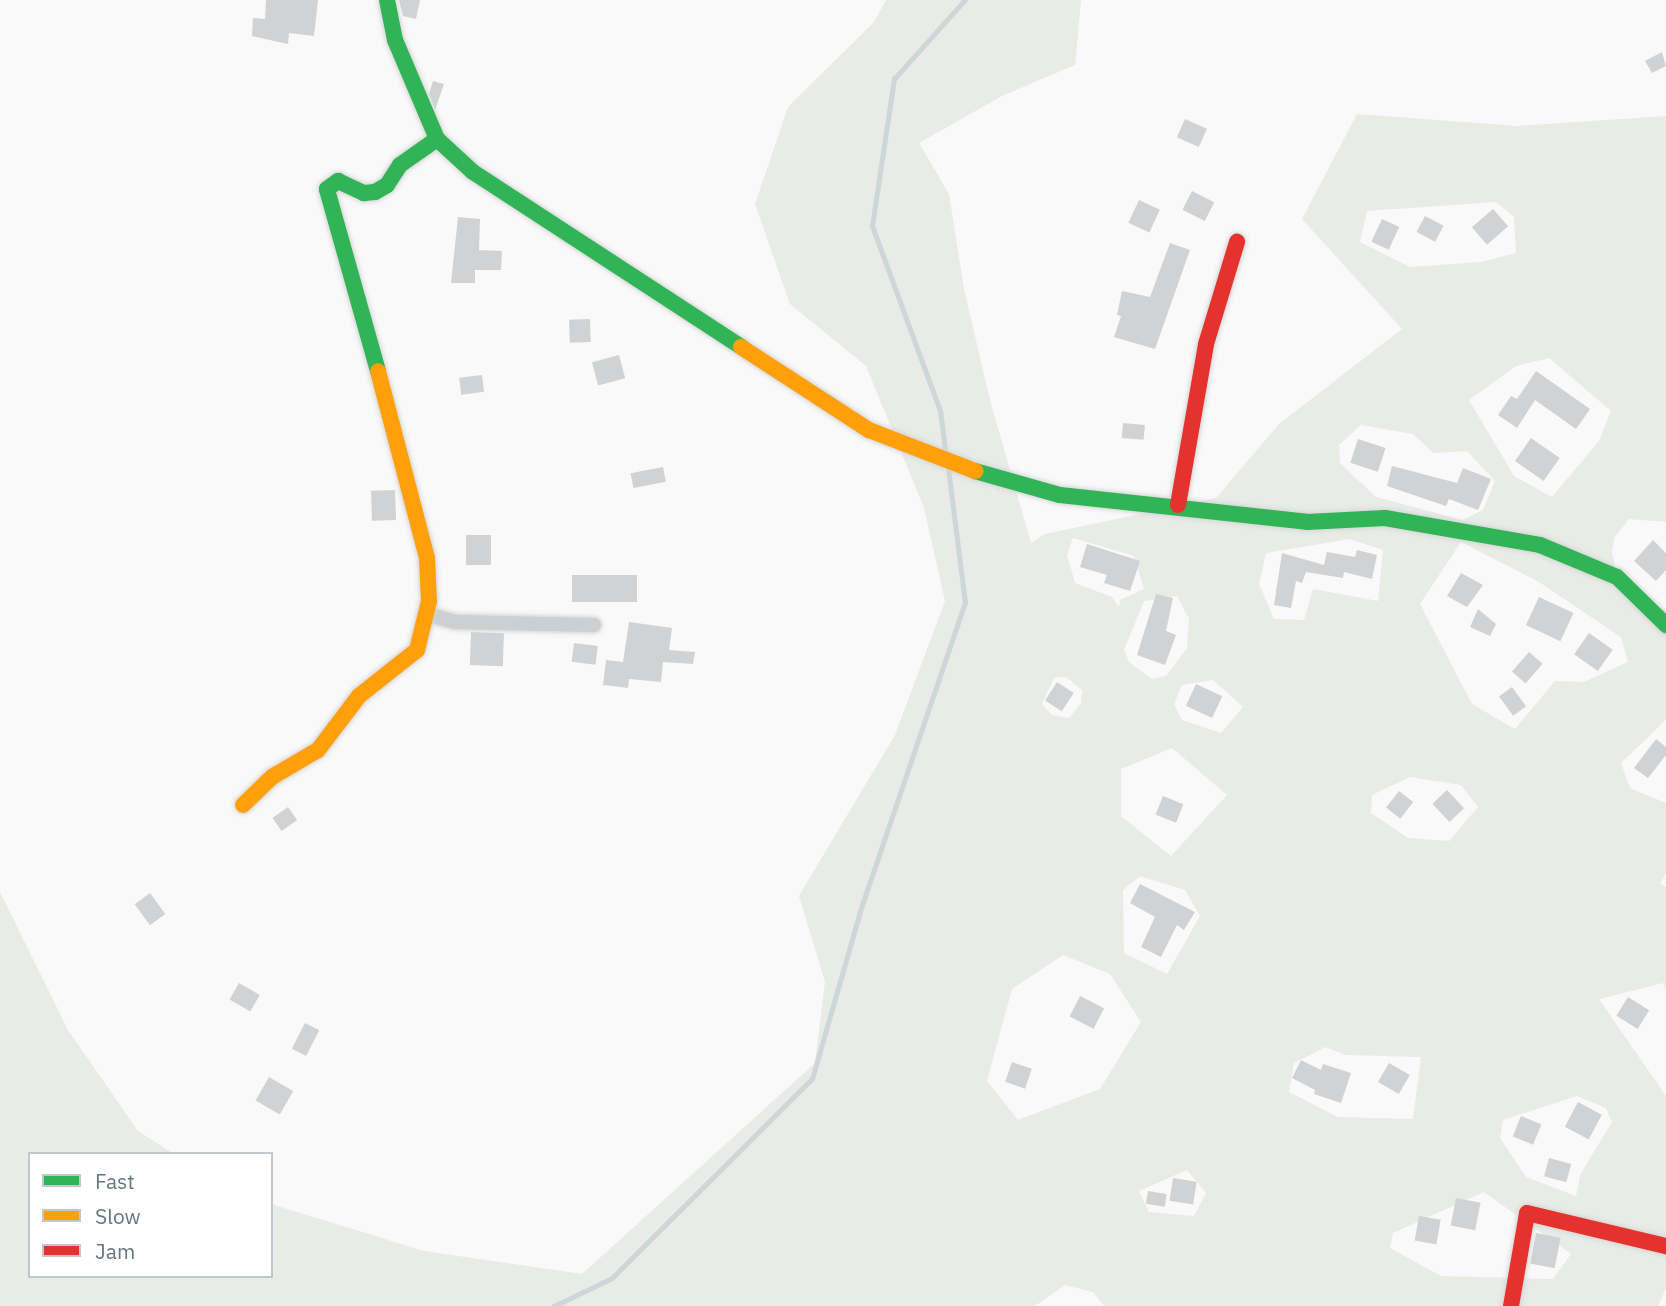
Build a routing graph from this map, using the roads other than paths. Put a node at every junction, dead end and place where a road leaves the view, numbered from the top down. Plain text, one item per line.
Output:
1 (387, 0) edge
2 (437, 139) junction
3 (1237, 242) dead end
4 (1178, 505) junction
5 (427, 614) junction
6 (594, 625) dead end
7 (1666, 625) edge
8 (243, 805) dead end
9 (1666, 1247) edge
10 (1511, 1306) edge

1 - 2 street
2 - 4 street
2 - 5 street
3 - 4 street
4 - 7 street
5 - 6 street
5 - 8 street
9 - 10 street

